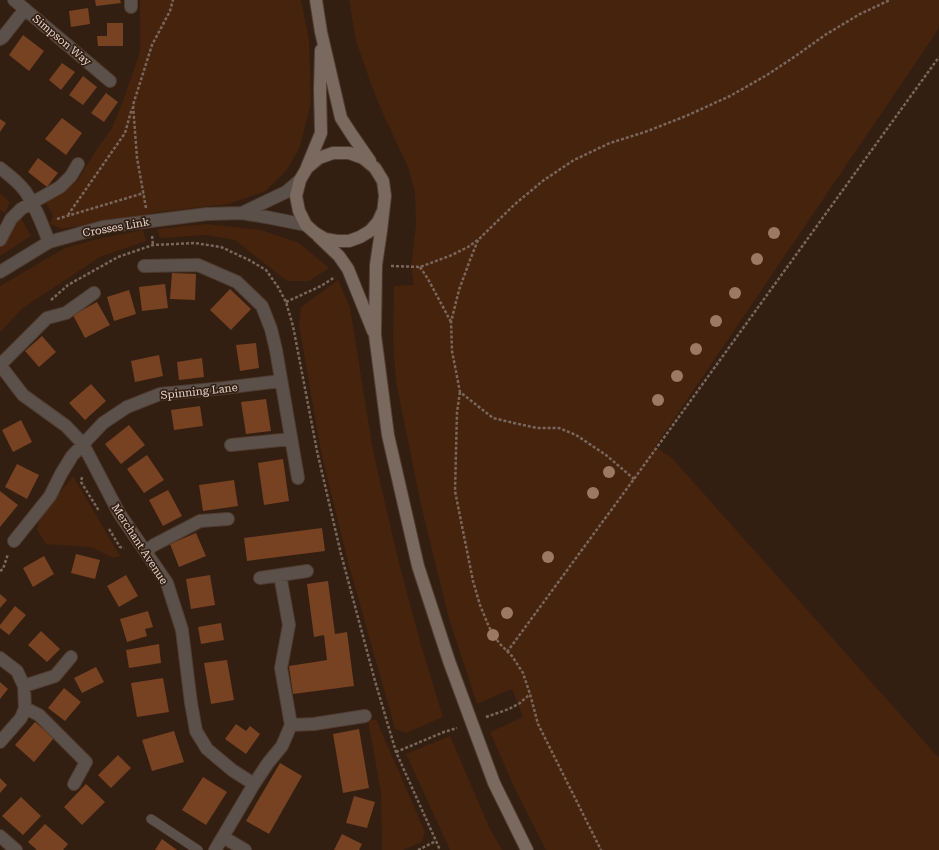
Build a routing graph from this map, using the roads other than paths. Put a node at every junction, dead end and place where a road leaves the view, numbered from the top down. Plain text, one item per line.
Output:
1 (14, 0) edge
2 (316, 0) edge
3 (25, 9) junction
4 (322, 32) junction
5 (0, 39) edge
6 (110, 81) dead end
7 (78, 164) dead end
8 (0, 168) edge
9 (307, 168) junction
10 (375, 168) junction
11 (300, 180) junction
12 (32, 203) junction
13 (383, 211) junction
14 (242, 213) junction
15 (311, 229) junction
16 (0, 240) edge
17 (49, 242) junction
18 (144, 266) dead end
19 (0, 272) edge
20 (94, 293) dead end
21 (375, 335) junction
22 (0, 365) edge
23 (282, 381) junction
24 (291, 439) junction
25 (83, 444) junction
26 (231, 445) dead end
27 (298, 478) dead end
28 (228, 519) dead end
29 (14, 542) dead end
30 (146, 551) junction
31 (307, 571) dead end
32 (280, 575) junction
33 (260, 578) dead end
34 (71, 657) dead end
35 (0, 658) edge
36 (24, 686) junction
37 (25, 708) junction
38 (365, 716) dead end
39 (291, 725) junction
40 (0, 742) edge
41 (74, 784) dead end
42 (254, 784) junction
43 (151, 819) dead end
44 (0, 836) edge
45 (223, 837) junction
46 (16, 850) edge
47 (198, 850) edge
48 (215, 850) edge
49 (245, 850) edge
50 (527, 850) edge

1 - 3 street, Simpson Way
2 - 4 main road
3 - 5 street
3 - 6 street, Simpson Way
4 - 9 main road
4 - 10 main road
7 - 12 street
8 - 12 street
9 - 10 main road
9 - 11 main road
10 - 13 main road
11 - 14 street
11 - 15 main road
12 - 16 street
12 - 17 street
13 - 15 main road
13 - 21 main road
14 - 15 street
14 - 17 street, Crosses Link
15 - 21 main road
17 - 19 street, Crosses Link
18 - 23 street
20 - 22 street
21 - 50 main road
22 - 25 street, Merchant Avenue
23 - 24 street
23 - 25 street, Spinning Lane
24 - 26 street
24 - 27 street
25 - 29 street, Spinning Lane
25 - 30 street, Merchant Avenue
28 - 30 street
30 - 42 street, Merchant Avenue
31 - 32 street
32 - 33 street
32 - 39 street
34 - 36 street
35 - 36 street
36 - 37 street
37 - 40 street
37 - 41 street
38 - 39 street
39 - 42 street
42 - 45 street
43 - 47 lane
44 - 46 street
45 - 48 street
45 - 49 street

